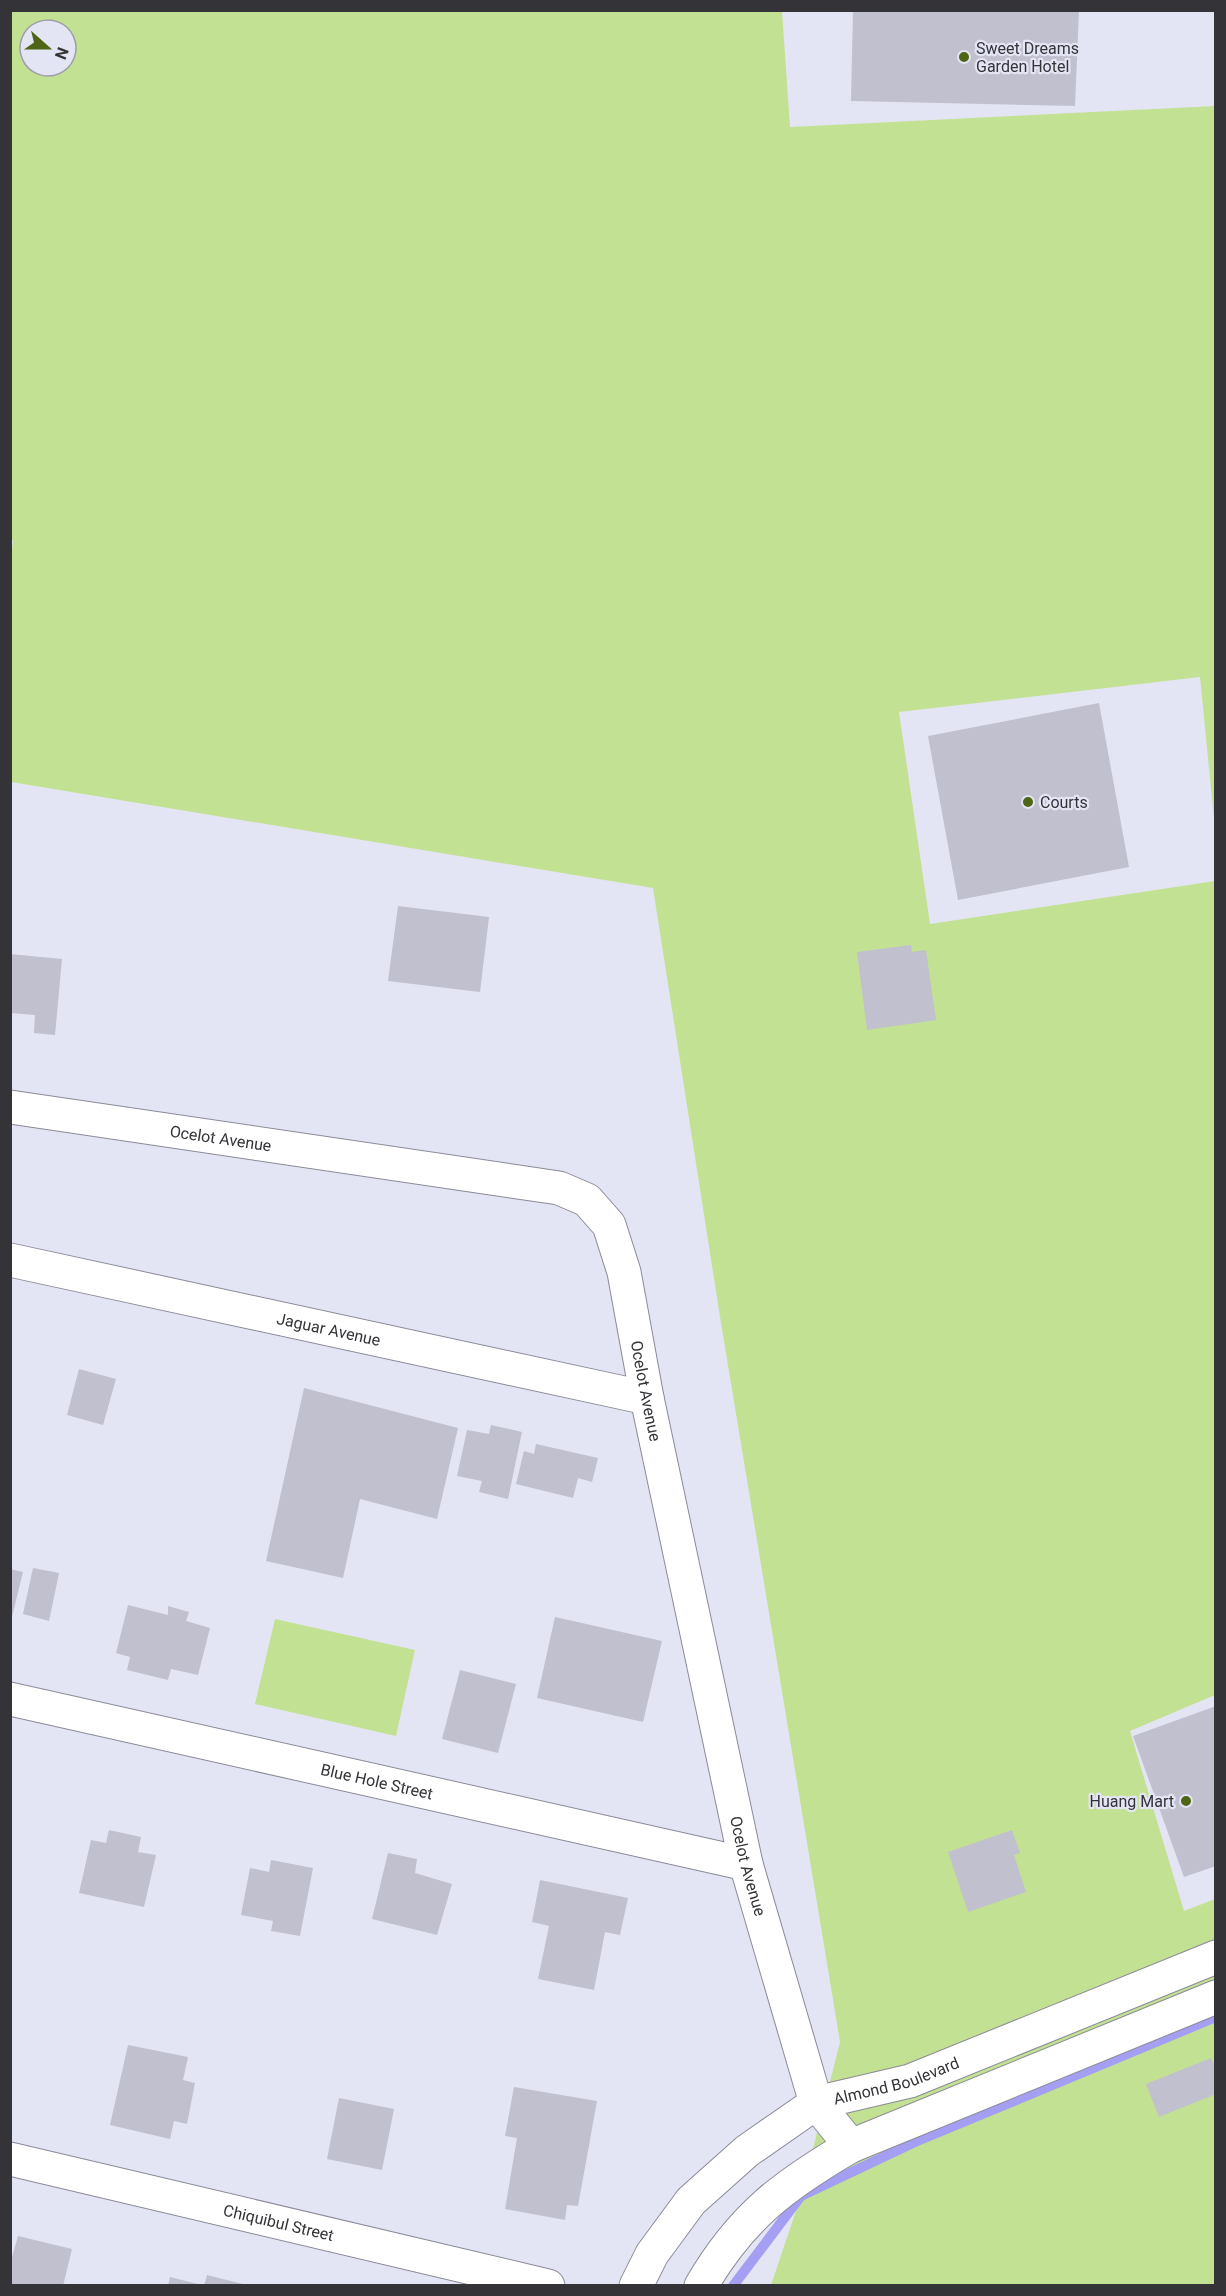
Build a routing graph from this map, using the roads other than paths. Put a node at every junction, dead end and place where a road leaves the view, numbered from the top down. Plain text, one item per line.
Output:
1 (10, 1107) edge
2 (10, 1260) edge
3 (647, 1398) junction
4 (10, 1699) edge
5 (746, 1864) junction
6 (1215, 1957) edge
7 (1215, 1997) edge
8 (816, 2103) junction
9 (851, 2146) junction
10 (10, 2159) edge
11 (548, 2286) edge
12 (636, 2286) edge
13 (701, 2286) edge

1 - 3 street, Ocelot Avenue
2 - 3 street, Jaguar Avenue
3 - 5 street, Ocelot Avenue
4 - 5 street, Blue Hole Street
5 - 8 street, Ocelot Avenue
6 - 8 street, Almond Boulevard
7 - 9 street
8 - 9 street, Ocelot Avenue
8 - 12 street, Almond Boulevard
9 - 13 street
10 - 11 street, Chiquibul Street

